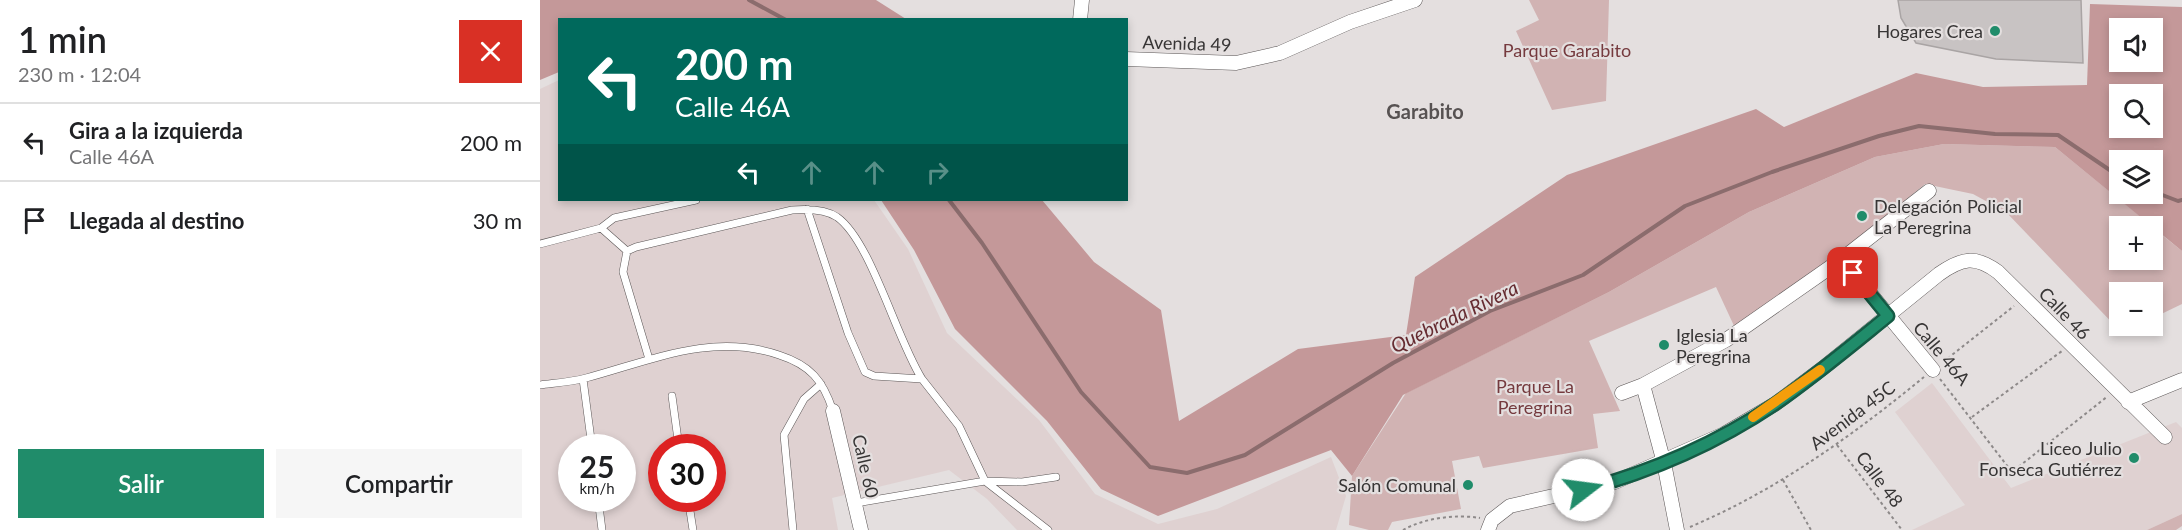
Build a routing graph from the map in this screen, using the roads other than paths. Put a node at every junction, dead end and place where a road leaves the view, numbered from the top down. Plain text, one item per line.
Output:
1 (1082, 0) edge
2 (1415, 0) edge
3 (1080, 18) edge
4 (1128, 59) edge
5 (1929, 191) dead end
6 (691, 201) edge
7 (807, 208) junction
8 (601, 228) junction
9 (540, 244) edge
10 (627, 252) junction
11 (1842, 259) junction
12 (1888, 316) junction
13 (649, 359) junction
14 (1933, 370) road end
15 (583, 379) junction
16 (922, 379) junction
17 (2182, 380) edge
18 (821, 384) junction
19 (540, 385) edge
20 (1643, 385) junction
21 (1622, 393) dead end
22 (672, 396) dead end
23 (2128, 402) junction
24 (833, 411) joint
25 (590, 434) edge
26 (677, 434) edge
27 (2164, 437) dead end
28 (1664, 463) junction
29 (1056, 477) dead end
30 (985, 481) junction
31 (856, 503) junction
32 (600, 512) edge
33 (690, 512) edge
34 (1490, 525) edge
35 (602, 530) edge
36 (693, 530) edge
37 (793, 530) edge
38 (861, 530) edge
39 (1048, 530) edge
40 (1677, 530) edge

1 - 3 street
2 - 4 street, Avenida 49
5 - 11 street
6 - 8 lane
7 - 10 lane
7 - 16 lane
7 - 16 lane
8 - 9 lane
8 - 10 lane
10 - 13 lane
11 - 12 street, Calle 46A
11 - 20 street
12 - 14 street, Calle 46A
12 - 23 street, Calle 46
12 - 28 street
13 - 15 lane
13 - 18 lane
15 - 19 lane
15 - 25 lane
16 - 30 lane
17 - 23 street
18 - 24 lane
18 - 37 lane
20 - 21 street
20 - 28 street
22 - 26 lane
23 - 27 street, Calle 46
24 - 31 street, Calle 60
28 - 34 street
28 - 40 street
29 - 30 lane
30 - 31 lane
30 - 39 lane
31 - 38 street, Calle 60
32 - 35 lane
33 - 36 lane

